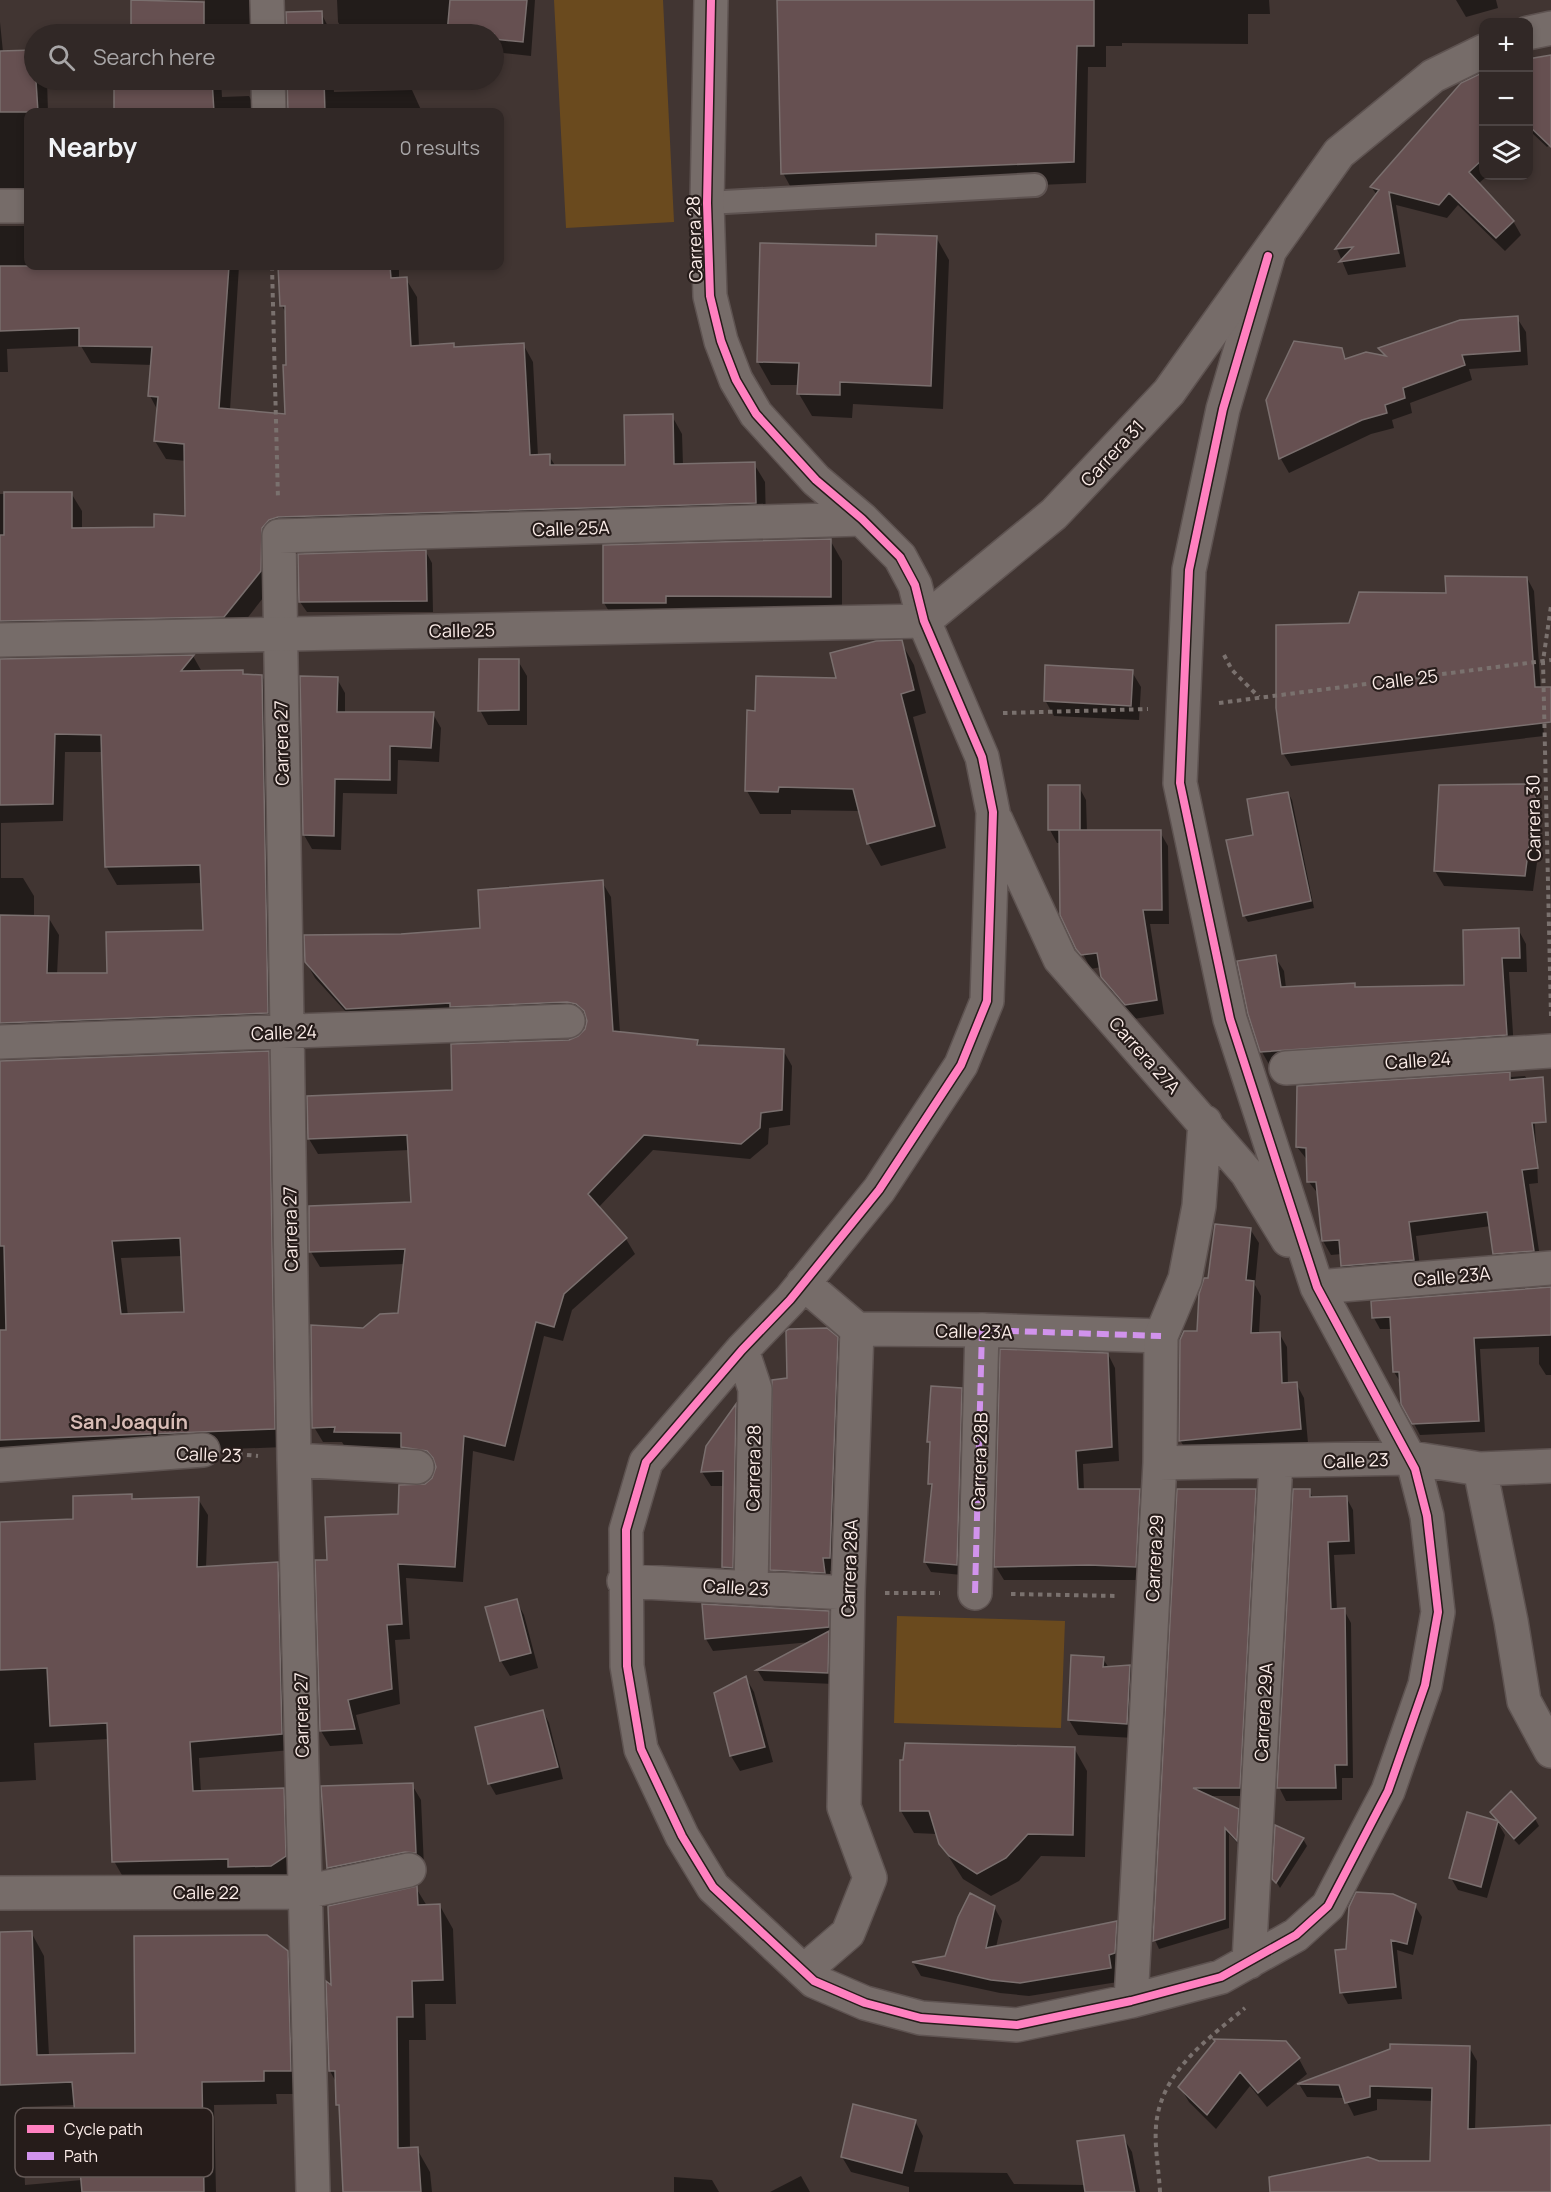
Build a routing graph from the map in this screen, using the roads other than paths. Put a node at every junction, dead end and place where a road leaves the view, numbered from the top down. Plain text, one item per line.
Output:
1 (267, 0) edge
2 (711, 0) edge
3 (268, 24) edge
4 (1551, 28) edge
5 (1533, 32) edge
6 (1479, 53) edge
7 (268, 90) edge
8 (269, 108) edge
9 (1035, 185) dead end
10 (707, 203) junction
11 (0, 206) edge
12 (24, 206) edge
13 (1269, 256) junction
14 (862, 519) junction
15 (279, 536) joint
16 (924, 621) junction
17 (279, 633) junction
18 (0, 640) edge
19 (993, 812) junction
20 (568, 1021) dead end
21 (286, 1032) junction
22 (0, 1042) edge
23 (1551, 1051) edge
24 (1286, 1068) dead end
25 (1205, 1122) junction
26 (1551, 1268) edge
27 (803, 1283) junction
28 (1317, 1287) junction
29 (857, 1329) junction
30 (982, 1330) junction
31 (1161, 1336) junction
32 (742, 1350) junction
33 (203, 1450) road end
34 (1411, 1458) junction
35 (294, 1460) junction
36 (1276, 1462) junction
37 (1160, 1463) junction
38 (0, 1465) edge
39 (1551, 1466) edge
40 (417, 1467) dead end
41 (1480, 1469) junction
42 (624, 1581) junction
43 (751, 1588) junction
44 (848, 1593) junction
45 (975, 1593) dead end
46 (1551, 1751) edge
47 (410, 1870) dead end
48 (305, 1892) junction
49 (0, 1893) edge
50 (1249, 1962) junction
51 (804, 1971) junction
52 (1131, 2001) junction
53 (313, 2192) edge

1 - 3 street
2 - 10 street, Carrera 28
4 - 5 street
6 - 13 street, Carrera 31
7 - 8 street
9 - 10 lane
10 - 14 street, Carrera 28
11 - 12 street
13 - 16 street, Carrera 31
13 - 28 street
14 - 15 street, Calle 25A
14 - 16 street, Carrera 28
15 - 17 street, Carrera 27
16 - 17 street, Calle 25
16 - 19 street, Carrera 28
17 - 18 street, Calle 25
17 - 21 street, Carrera 27
19 - 25 street, Carrera 27A
19 - 27 street
20 - 21 street, Calle 24
21 - 22 street, Calle 24
21 - 35 street, Carrera 27
23 - 24 street, Calle 24
25 - 28 street, Carrera 27A
25 - 31 street, Carrera 29
26 - 28 street, Calle 23A
27 - 29 street
27 - 32 street
28 - 34 street
29 - 30 street, Calle 23A
29 - 44 street, Carrera 28A
30 - 31 street, Calle 23A
30 - 45 street, Carrera 28B
31 - 37 street, Carrera 29
32 - 42 street
32 - 43 street, Carrera 28
33 - 38 street, Calle 23
34 - 36 street, Calle 23
34 - 41 street, Calle 23
34 - 50 street
35 - 40 street
35 - 48 street, Carrera 27
36 - 37 street, Calle 23
36 - 50 street, Carrera 29A
37 - 52 street, Carrera 29
39 - 41 street, Calle 23
41 - 46 street
42 - 43 street, Calle 23
42 - 51 street
43 - 44 street, Calle 23
44 - 51 street, Carrera 28A
47 - 48 street, Calle 22
48 - 49 street, Calle 22
48 - 53 street, Carrera 27
50 - 52 street
51 - 52 street

